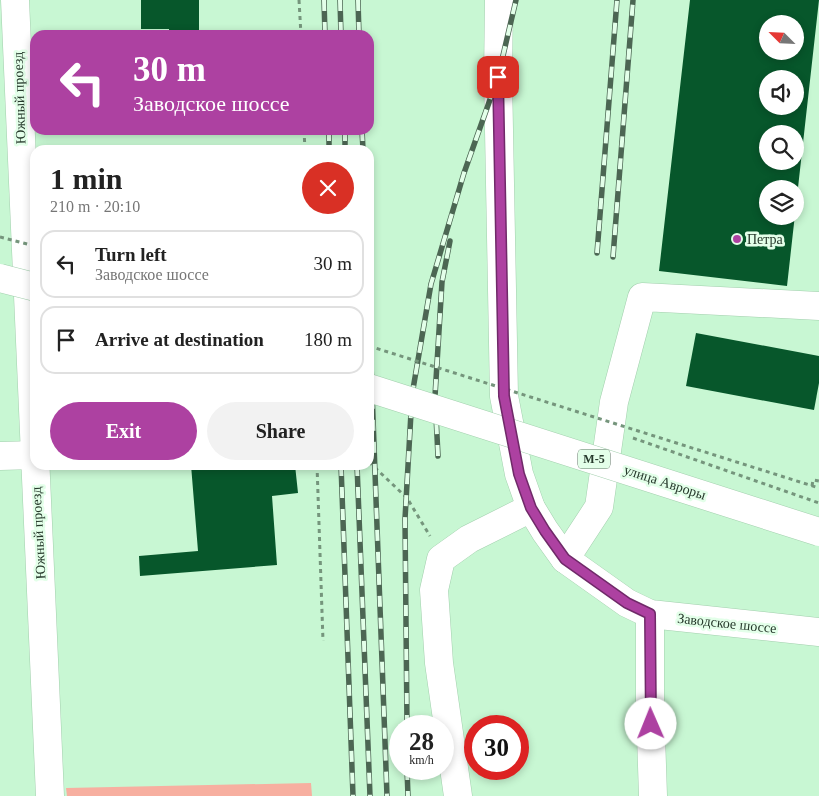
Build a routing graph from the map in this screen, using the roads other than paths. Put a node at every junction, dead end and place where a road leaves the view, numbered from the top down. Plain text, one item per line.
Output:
1 (15, 0) edge
2 (499, 0) edge
3 (8, 40) edge
4 (0, 278) edge
5 (30, 286) edge
6 (819, 306) edge
7 (374, 390) edge
8 (30, 391) edge
9 (30, 455) edge
10 (0, 456) edge
11 (35, 470) edge
12 (531, 508) junction
13 (819, 532) edge
14 (565, 559) junction
15 (650, 614) junction
16 (819, 632) edge
17 (50, 796) edge
18 (458, 796) edge
19 (653, 796) edge

1 - 3 main road, Южный проезд
2 - 12 main road, Заводское шоссе
3 - 8 main road, Южный проезд
4 - 5 main road, bridge
6 - 14 main road
7 - 13 main road, улица Авроры / М-5, bridge
9 - 10 main road
11 - 17 main road, Южный проезд
12 - 14 main road, Заводское шоссе
12 - 18 main road
14 - 15 main road, Заводское шоссе
15 - 16 main road, Заводское шоссе
15 - 19 main road

